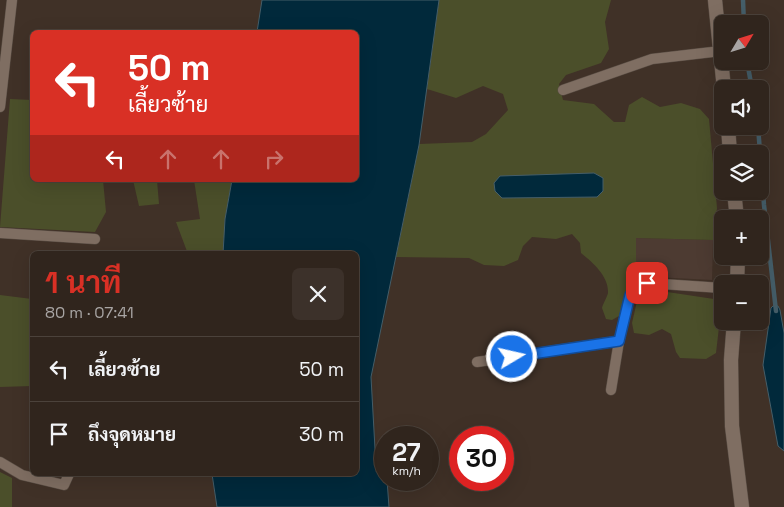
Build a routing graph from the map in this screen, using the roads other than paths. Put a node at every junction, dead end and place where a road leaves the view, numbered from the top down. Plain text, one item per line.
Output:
1 (12, 0) edge
2 (715, 0) edge
3 (717, 15) edge
4 (714, 52) edge
5 (563, 90) dead end
6 (0, 107) edge
7 (0, 233) edge
8 (95, 239) dead end
9 (714, 287) edge
10 (733, 330) edge
11 (619, 341) junction
12 (478, 362) dead end
13 (610, 390) dead end
14 (0, 462) edge
15 (68, 476) edge
16 (742, 507) edge

1 - 6 street
2 - 3 street
4 - 5 street
7 - 8 street
9 - 11 street
10 - 16 street
11 - 12 street
11 - 13 street
14 - 15 street

